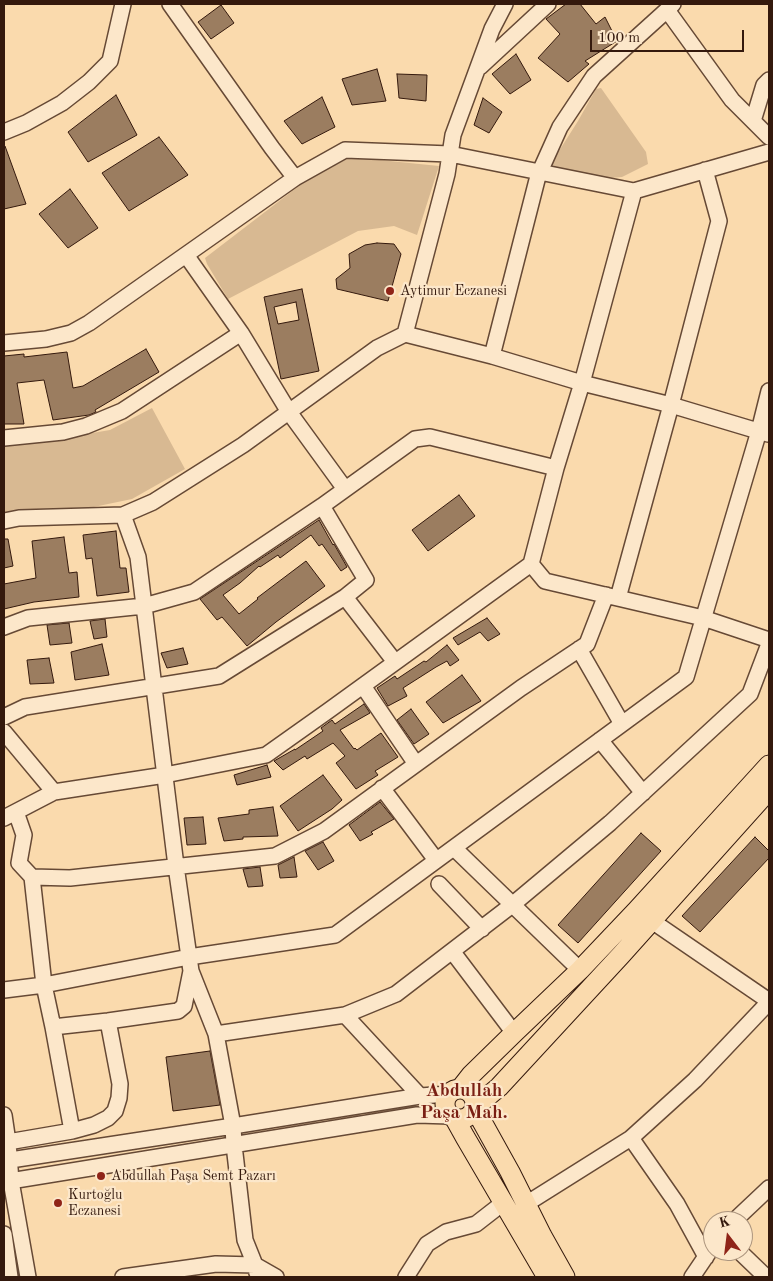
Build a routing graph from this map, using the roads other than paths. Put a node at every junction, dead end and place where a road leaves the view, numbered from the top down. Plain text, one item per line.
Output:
1 (123, 4) edge
2 (170, 4) edge
3 (505, 4) edge
4 (548, 4) edge
5 (665, 6) edge
6 (477, 70) junction
7 (769, 80) edge
8 (753, 121) junction
9 (4, 132) edge
10 (769, 137) edge
11 (769, 152) edge
12 (450, 154) junction
13 (705, 170) junction
14 (540, 172) junction
15 (295, 178) junction
16 (634, 191) junction
17 (186, 255) junction
18 (241, 333) junction
19 (405, 334) junction
20 (4, 343) edge
21 (492, 356) junction
22 (582, 383) junction
23 (769, 391) edge
24 (671, 405) junction
25 (289, 412) junction
26 (764, 433) edge
27 (4, 438) edge
28 (556, 468) junction
29 (345, 489) junction
30 (322, 506) junction
31 (123, 515) junction
32 (4, 520) edge
33 (531, 564) junction
34 (345, 597) junction
35 (612, 597) junction
36 (144, 606) junction
37 (703, 618) junction
38 (4, 627) edge
39 (769, 640) edge
40 (769, 644) edge
41 (579, 649) junction
42 (395, 662) junction
43 (363, 686) junction
44 (154, 687) junction
45 (4, 717) edge
46 (622, 724) junction
47 (4, 732) edge
48 (600, 740) junction
49 (416, 764) junction
50 (769, 764) edge
51 (165, 776) junction
52 (382, 788) junction
53 (769, 790) edge
54 (54, 792) junction
55 (643, 793) junction
56 (10, 815) edge
57 (454, 848) junction
58 (436, 860) junction
59 (176, 866) junction
60 (32, 877) junction
61 (440, 884) dead end
62 (512, 906) junction
63 (652, 921) junction
64 (482, 929) junction
65 (452, 951) junction
66 (190, 964) junction
67 (580, 970) junction
68 (44, 985) junction
69 (4, 990) edge
70 (769, 1002) edge
71 (345, 1015) junction
72 (108, 1021) junction
73 (53, 1027) junction
74 (514, 1033) junction
75 (216, 1034) junction
76 (454, 1092) junction
77 (420, 1096) junction
78 (475, 1108) junction
79 (4, 1115) edge
80 (453, 1117) junction
81 (233, 1126) junction
82 (72, 1131) junction
83 (632, 1138) junction
84 (8, 1142) junction
85 (234, 1145) junction
86 (7, 1160) edge
87 (8, 1181) edge
88 (769, 1188) edge
89 (503, 1203) junction
90 (526, 1204) junction
91 (745, 1211) edge
92 (4, 1234) edge
93 (703, 1241) edge
94 (703, 1261) edge
95 (749, 1261) edge
96 (256, 1271) edge
97 (10, 1277) edge
98 (28, 1277) edge
99 (123, 1277) edge
100 (276, 1277) edge
101 (406, 1277) edge
102 (547, 1277) edge
103 (565, 1277) edge
104 (692, 1277) edge
105 (766, 1277) edge

1 - 9 street
2 - 15 street
3 - 6 street
4 - 6 street
5 - 8 street
5 - 14 street
6 - 12 street
7 - 8 street
8 - 10 street
11 - 13 street
12 - 14 street
12 - 15 street
12 - 19 street
13 - 16 street
13 - 24 street
14 - 16 street
14 - 21 street
15 - 17 street
16 - 22 street
17 - 18 street
17 - 20 street
18 - 25 street
18 - 27 street
19 - 21 street
19 - 25 street
21 - 22 street
22 - 24 street
22 - 28 street
23 - 26 street
24 - 26 street
24 - 35 street
25 - 29 street
25 - 31 street
26 - 37 street
28 - 29 street
28 - 33 street
29 - 30 street
30 - 34 street
30 - 36 street
31 - 32 street
31 - 36 street
33 - 35 street
33 - 42 street
34 - 42 street
34 - 44 street
35 - 37 street
35 - 41 street
36 - 38 street
36 - 44 street
37 - 39 street
37 - 46 street
40 - 55 street
41 - 46 street
41 - 49 street
42 - 43 street
43 - 49 street
43 - 51 street
44 - 45 street
44 - 51 street
46 - 48 street
47 - 54 street
48 - 55 street
48 - 57 street
49 - 52 street
50 - 67 main road
51 - 54 street
51 - 59 street
52 - 58 street
52 - 59 street
53 - 63 main road
54 - 56 street
55 - 62 street
56 - 60 street
57 - 58 street
57 - 62 street
58 - 66 street
59 - 60 street
59 - 66 street
60 - 68 street
61 - 64 street
62 - 64 street
62 - 67 street
63 - 70 street
63 - 78 main road
64 - 65 street
65 - 71 street
65 - 74 street
66 - 68 street
66 - 72 street
66 - 75 street
67 - 74 main road
68 - 69 street
68 - 73 street
70 - 83 street
71 - 75 street
71 - 77 street
72 - 73 street
72 - 82 street
73 - 82 street
74 - 76 main road
75 - 81 street
76 - 77 street
76 - 78 main road
76 - 80 main road
77 - 81 street
78 - 80 main road
78 - 90 main road
79 - 84 street
80 - 85 street
80 - 89 main road
81 - 85 street
81 - 86 street
82 - 84 street
83 - 90 street
83 - 93 street
84 - 86 street
85 - 87 street
85 - 96 street
86 - 87 street
87 - 98 street
88 - 91 street
89 - 101 street
89 - 102 main road
90 - 103 main road
92 - 97 street
94 - 104 street
95 - 105 street
96 - 99 street
96 - 100 street

